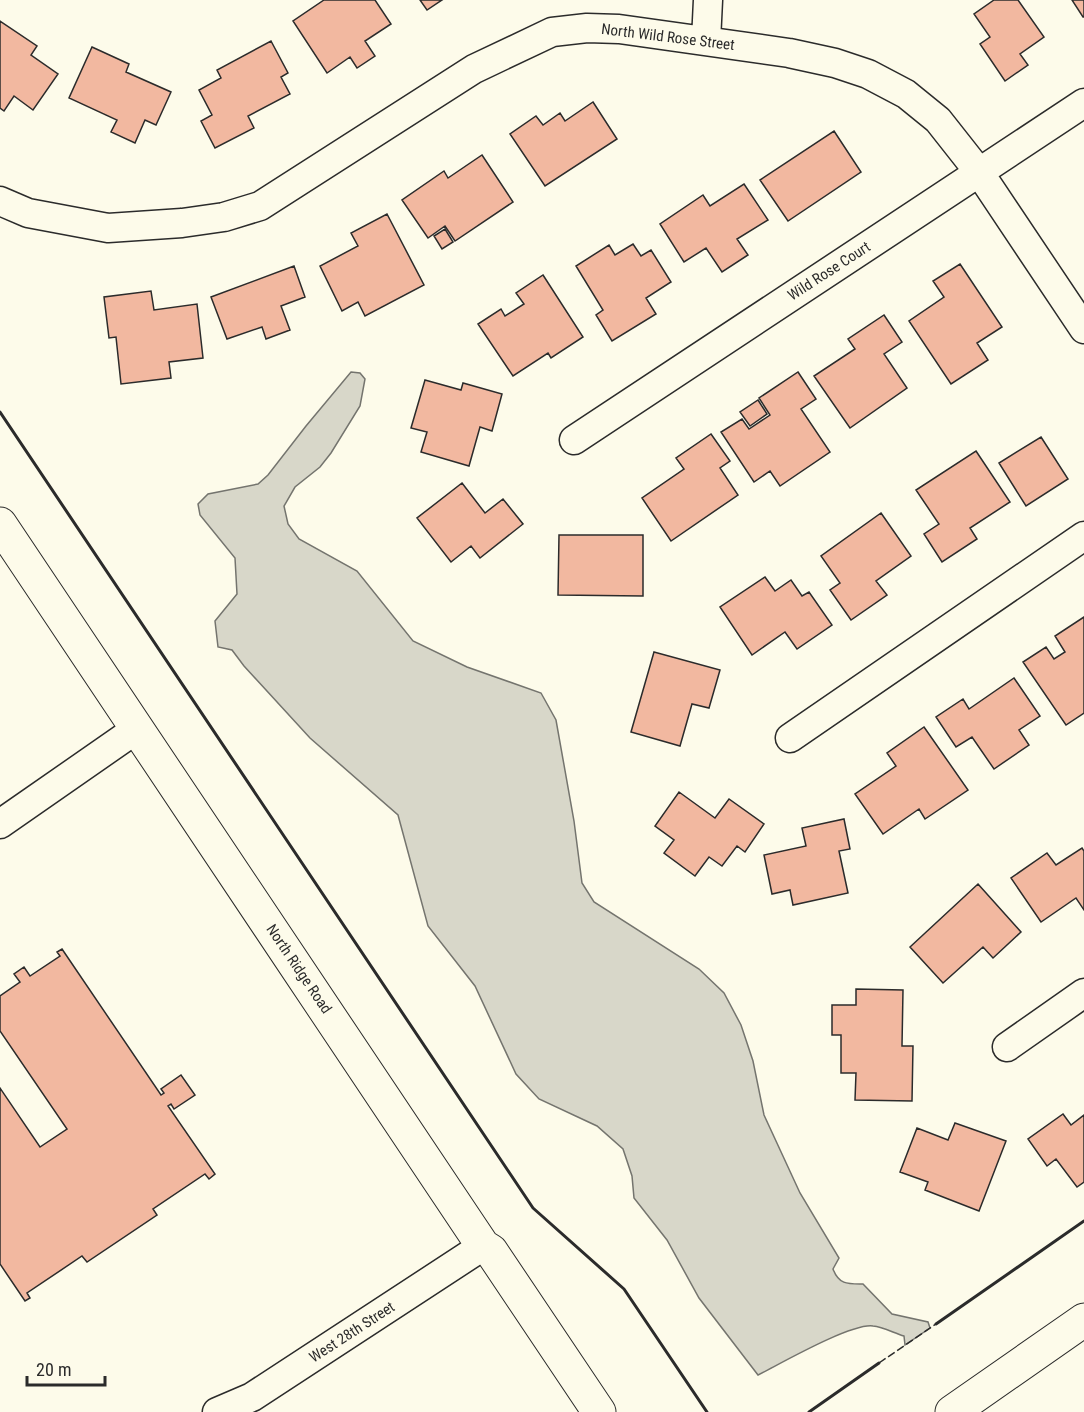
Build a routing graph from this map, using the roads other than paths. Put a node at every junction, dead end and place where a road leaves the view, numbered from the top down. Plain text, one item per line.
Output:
1 (708, 0) edge
2 (706, 41) junction
3 (1084, 103) edge
4 (979, 172) junction
5 (0, 201) edge
6 (1084, 329) edge
7 (574, 440) dead end
8 (0, 524) edge
9 (1084, 537) edge
10 (138, 728) junction
11 (790, 738) dead end
12 (0, 824) edge
13 (1084, 993) edge
14 (1007, 1047) dead end
15 (483, 1245) junction
16 (1084, 1320) edge
17 (217, 1412) edge
18 (599, 1412) edge
19 (952, 1412) edge

1 - 2 street
2 - 4 street, North Wild Rose Street
2 - 5 street, North Wild Rose Street
3 - 4 street, Wild Rose Court
4 - 6 street, North Wild Rose Street
4 - 7 street, Wild Rose Court
8 - 10 main road, North Ridge Road
9 - 11 street
10 - 12 street
10 - 15 main road, North Ridge Road
13 - 14 street
15 - 17 street, West 28th Street
15 - 18 main road, North Ridge Road
16 - 19 main road

